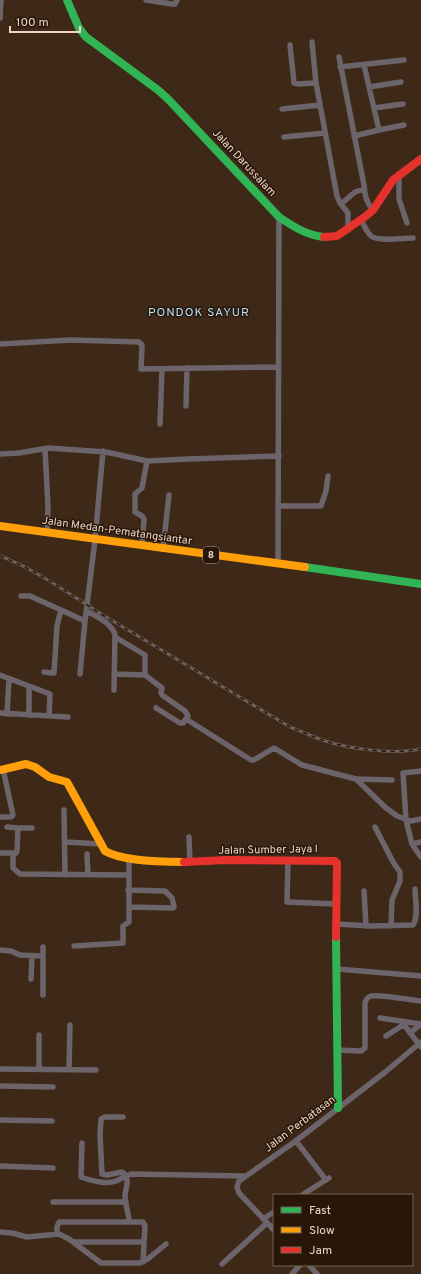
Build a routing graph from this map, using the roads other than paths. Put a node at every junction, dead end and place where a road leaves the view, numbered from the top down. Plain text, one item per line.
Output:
1 (1, 0) edge
2 (67, 0) edge
3 (146, 0) edge
4 (178, 0) edge
5 (0, 18) edge
6 (312, 42) dead end
7 (290, 46) dead end
8 (339, 57) dead end
9 (404, 60) dead end
10 (364, 65) junction
11 (340, 68) junction
12 (401, 82) dead end
13 (316, 83) junction
14 (369, 87) junction
15 (320, 104) junction
16 (403, 104) dead end
17 (374, 108) junction
18 (282, 109) dead end
19 (404, 125) dead end
20 (379, 130) junction
21 (325, 133) junction
22 (354, 136) junction
23 (284, 138) dead end
24 (421, 159) edge
25 (399, 174) junction
26 (364, 189) junction
27 (341, 204) junction
28 (373, 210) junction
29 (279, 217) junction
30 (361, 220) junction
31 (407, 223) dead end
32 (348, 230) junction
33 (413, 238) dead end
34 (0, 344) edge
35 (278, 367) junction
36 (187, 368) junction
37 (162, 369) junction
38 (186, 406) dead end
39 (160, 424) dead end
40 (44, 449) junction
41 (103, 452) junction
42 (0, 454) edge
43 (279, 456) junction
44 (147, 461) junction
45 (328, 476) dead end
46 (169, 495) dead end
47 (278, 506) junction
48 (0, 526) edge
49 (47, 532) junction
50 (95, 540) junction
51 (142, 546) junction
52 (163, 549) junction
53 (278, 564) junction
54 (421, 584) edge
55 (21, 596) dead end
56 (61, 610) junction
57 (87, 611) junction
58 (85, 621) junction
59 (115, 637) junction
60 (44, 672) dead end
61 (80, 674) dead end
62 (114, 674) junction
63 (0, 675) edge
64 (145, 675) junction
65 (9, 679) junction
66 (29, 687) junction
67 (114, 690) dead end
68 (156, 708) dead end
69 (0, 713) edge
70 (7, 714) junction
71 (29, 715) junction
72 (49, 716) junction
73 (68, 717) dead end
74 (186, 720) junction
75 (2, 770) edge
76 (421, 771) edge
77 (356, 779) junction
78 (392, 780) dead end
79 (64, 810) dead end
80 (0, 817) edge
81 (421, 819) edge
82 (406, 820) junction
83 (7, 827) dead end
84 (375, 827) dead end
85 (18, 828) junction
86 (32, 828) dead end
87 (189, 837) dead end
88 (65, 842) junction
89 (421, 842) edge
90 (101, 844) junction
91 (412, 844) junction
92 (0, 853) edge
93 (13, 853) junction
94 (87, 854) dead end
95 (420, 855) edge
96 (129, 858) junction
97 (288, 860) junction
98 (190, 862) junction
99 (65, 874) junction
100 (88, 875) junction
101 (128, 875) junction
102 (414, 889) dead end
103 (128, 890) junction
104 (364, 891) dead end
105 (418, 903) edge
106 (336, 904) junction
107 (129, 907) junction
108 (336, 924) junction
109 (366, 926) junction
110 (391, 926) junction
111 (74, 946) dead end
112 (44, 947) dead end
113 (0, 950) edge
114 (32, 956) junction
115 (43, 956) junction
116 (337, 969) junction
117 (421, 976) edge
118 (31, 979) dead end
119 (43, 995) dead end
120 (421, 1002) edge
121 (380, 1018) dead end
122 (403, 1023) junction
123 (421, 1024) edge
124 (70, 1025) dead end
125 (410, 1033) junction
126 (39, 1035) dead end
127 (386, 1036) dead end
128 (420, 1044) edge
129 (338, 1050) junction
130 (0, 1069) edge
131 (39, 1069) junction
132 (69, 1069) junction
133 (96, 1070) dead end
134 (0, 1086) edge
135 (52, 1087) dead end
136 (338, 1108) junction
137 (123, 1116) dead end
138 (0, 1120) edge
139 (52, 1121) dead end
140 (296, 1141) junction
141 (82, 1143) dead end
142 (0, 1166) edge
143 (53, 1168) dead end
144 (126, 1176) junction
145 (245, 1176) junction
146 (304, 1194) edge
147 (53, 1202) dead end
148 (126, 1202) junction
149 (273, 1213) edge
150 (265, 1221) junction
151 (129, 1222) junction
152 (273, 1229) edge
153 (0, 1232) edge
154 (57, 1234) junction
155 (74, 1242) junction
156 (144, 1242) junction
157 (166, 1244) dead end
158 (143, 1262) junction
159 (222, 1264) dead end
160 (299, 1266) edge
161 (310, 1266) edge
162 (292, 1274) edge
163 (317, 1274) edge

1 - 5 street
2 - 29 main road, Jalan Darussalam
3 - 4 street
6 - 13 street
7 - 13 street
8 - 11 street
9 - 10 street
10 - 11 street
10 - 14 street
11 - 22 street
12 - 14 street
13 - 15 street
14 - 17 street
15 - 18 street
15 - 21 street
16 - 17 street
17 - 20 street
19 - 20 street
20 - 22 street
21 - 23 street
21 - 27 street
22 - 26 street
24 - 25 main road, Jalan Darussalam
25 - 28 main road, Jalan Darussalam
25 - 31 street
26 - 27 street
26 - 28 street
27 - 32 street
28 - 30 main road, Jalan Darussalam
29 - 32 main road, Jalan Darussalam
29 - 35 street
30 - 32 main road, Jalan Darussalam
30 - 33 street
34 - 37 street
35 - 36 street
35 - 43 street
36 - 37 street
36 - 38 street
37 - 39 street
40 - 41 street
40 - 42 street
40 - 49 street
41 - 44 street
41 - 50 street
43 - 44 street
43 - 47 street
44 - 51 street
45 - 47 street
46 - 52 street
47 - 53 street
48 - 49 main road, Jalan Medan-Pematangsiantar / 8
49 - 50 main road, Jalan Medan-Pematangsiantar / 8
50 - 51 main road, Jalan Medan-Pematangsiantar / 8
50 - 57 street
51 - 52 main road, Jalan Medan-Pematangsiantar / 8
52 - 53 main road, Jalan Medan-Pematangsiantar / 8
53 - 54 main road, Jalan Medan-Pematangsiantar / 8
55 - 56 street
56 - 58 street
56 - 60 street
57 - 58 street
57 - 59 street
58 - 61 street
59 - 62 street
59 - 64 street
62 - 64 street
62 - 67 street
63 - 65 street
64 - 74 street
65 - 66 street
65 - 70 street
66 - 71 street
66 - 72 street
68 - 74 street
69 - 70 street
70 - 71 street
71 - 72 street
72 - 73 street
74 - 77 street
75 - 80 street
75 - 90 main road, Jalan Sumber Jaya I
76 - 82 street
77 - 78 street
77 - 82 street
79 - 88 street
81 - 82 street
82 - 91 street
83 - 85 street
84 - 110 street
85 - 86 street
85 - 93 street
87 - 98 street
88 - 90 street
88 - 99 street
89 - 91 street
90 - 96 main road, Jalan Sumber Jaya I
91 - 95 street
92 - 93 street
93 - 99 street
94 - 100 street
96 - 98 main road, Jalan Sumber Jaya I
96 - 101 street
97 - 98 main road, Jalan Sumber Jaya I
97 - 106 street
97 - 106 main road, Jalan Sumber Jaya I
99 - 100 street
100 - 101 street
101 - 103 street
102 - 105 street
103 - 107 street
103 - 107 street
104 - 109 street
105 - 110 street
106 - 108 main road, Jalan Sumber Jaya I
107 - 111 street
108 - 109 street
108 - 116 main road, Jalan Sumber Jaya I
109 - 110 street
112 - 115 street
113 - 114 street
114 - 115 street
114 - 118 street
115 - 119 street
116 - 117 street
116 - 129 main road, Jalan Sumber Jaya I
120 - 129 street
121 - 122 street
122 - 123 street
122 - 125 street
122 - 127 street
123 - 125 street
124 - 132 street
125 - 128 street
126 - 131 street
128 - 136 street, Jalan Perbatasan
129 - 136 main road, Jalan Sumber Jaya I
130 - 131 street
131 - 132 street
132 - 133 street
134 - 135 street
136 - 140 street, Jalan Perbatasan
137 - 144 street
138 - 139 street
140 - 145 street, Jalan Perbatasan
140 - 146 street
141 - 144 street
142 - 143 street
144 - 145 street
144 - 148 street
145 - 150 street
147 - 148 street
148 - 151 street
149 - 150 street
150 - 152 street
150 - 159 street
151 - 154 street
151 - 156 street
153 - 154 street
154 - 155 street
155 - 156 street
155 - 158 street
156 - 158 street
157 - 158 street
160 - 162 street
161 - 163 street

